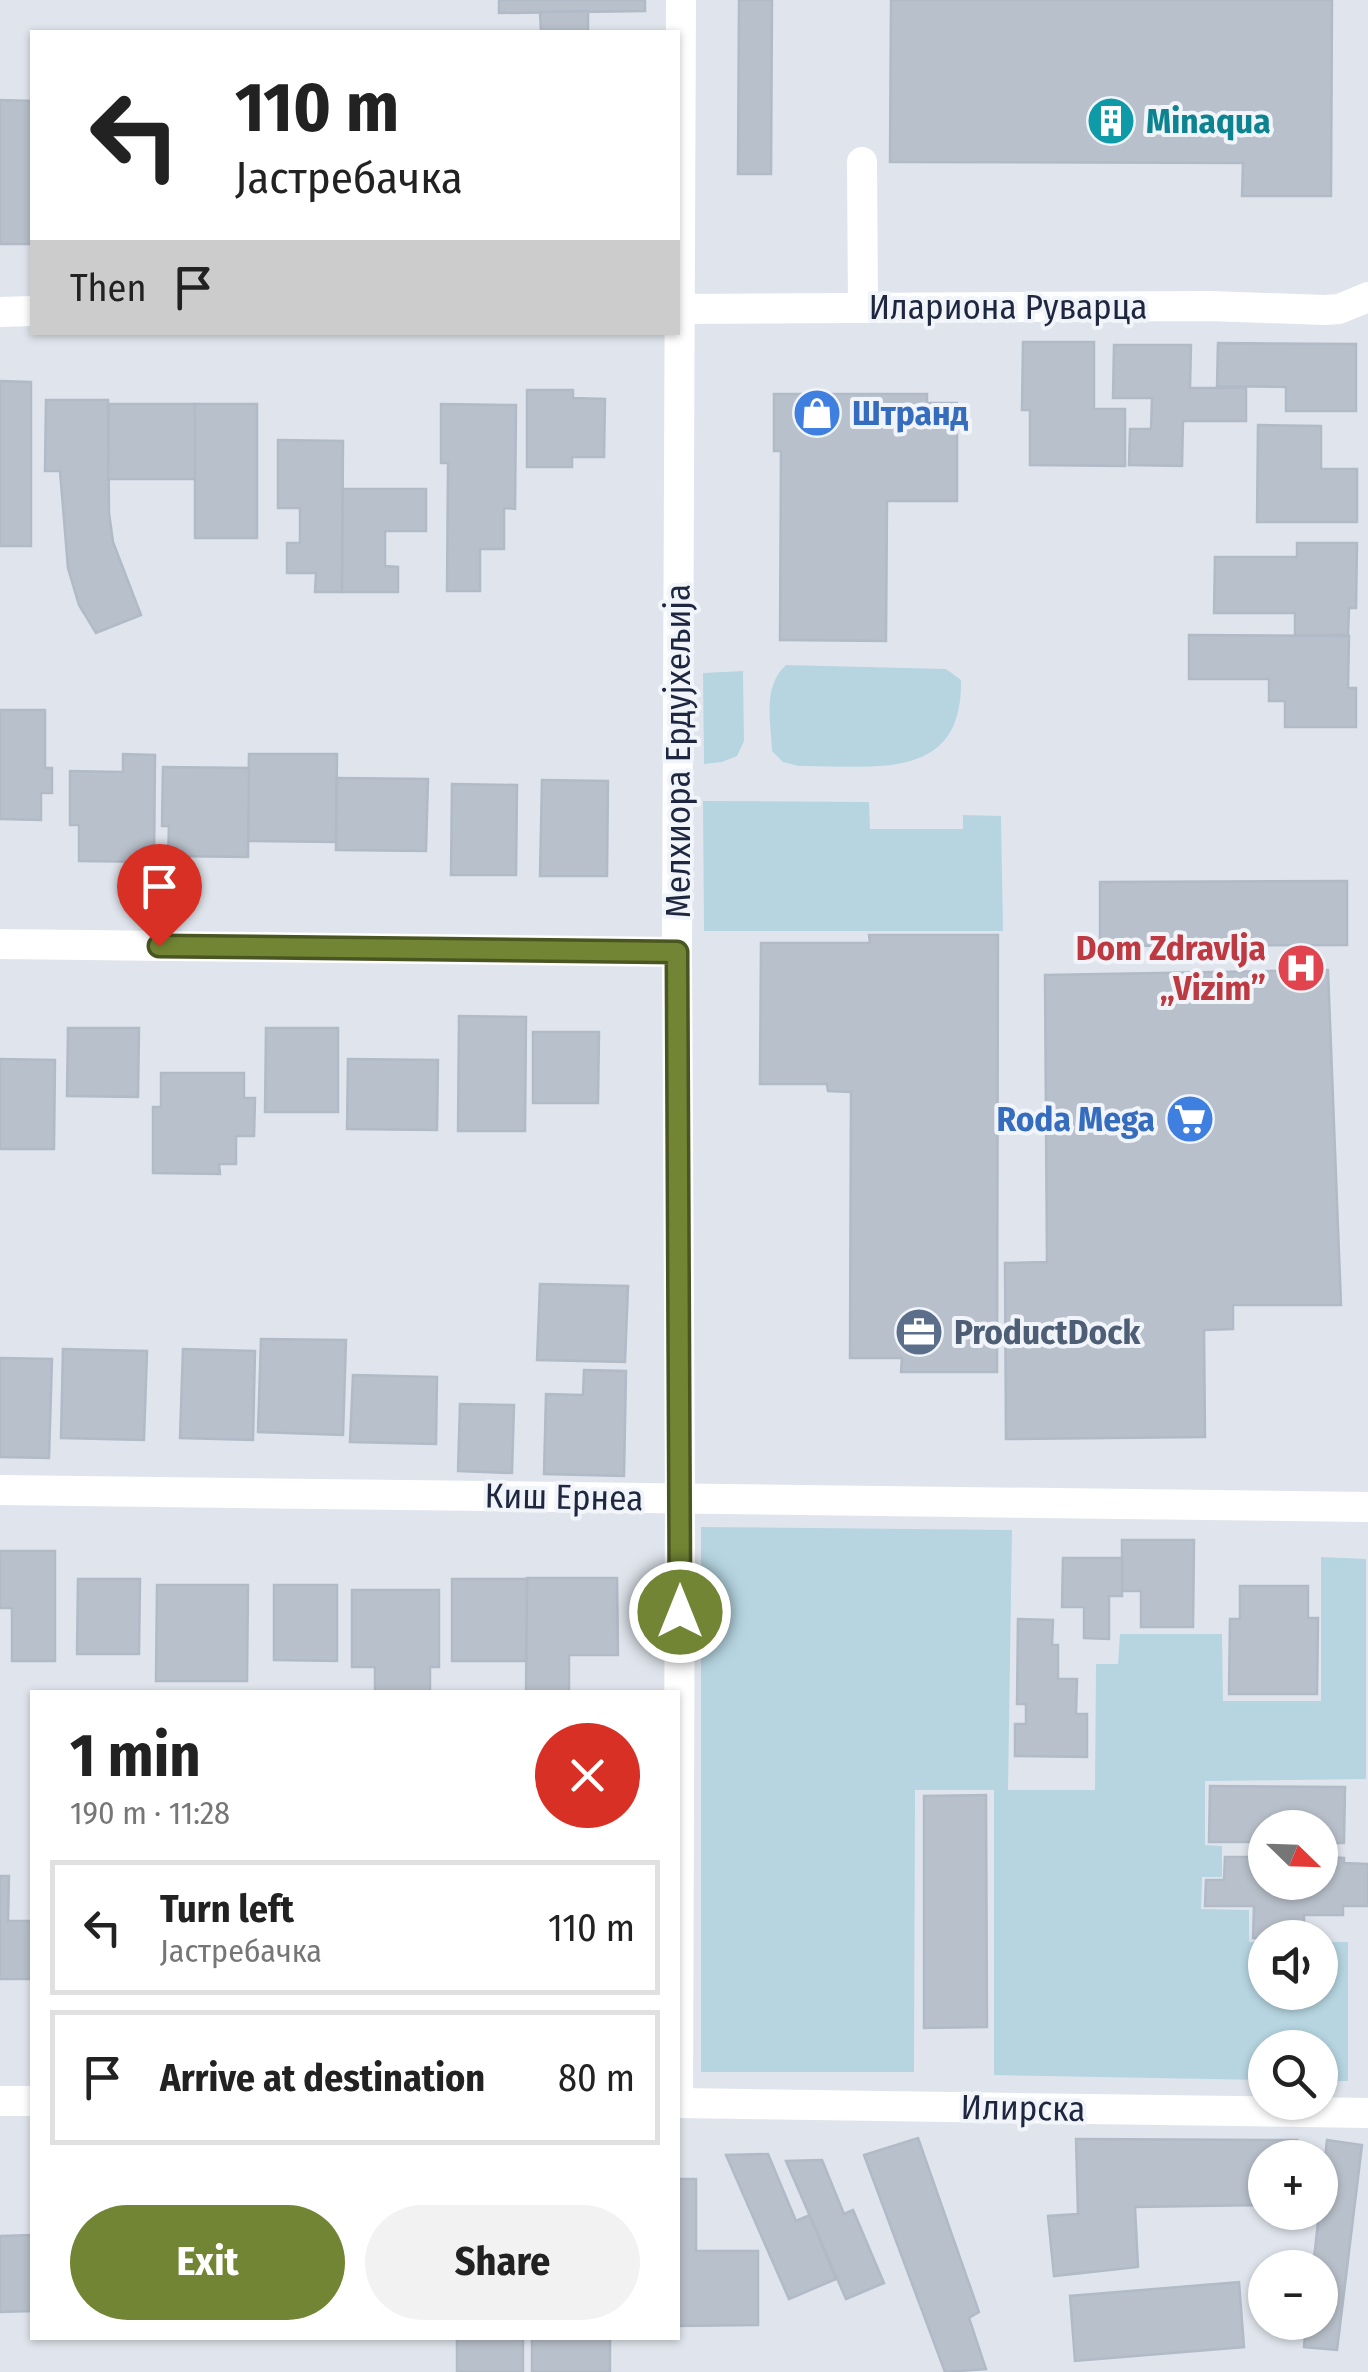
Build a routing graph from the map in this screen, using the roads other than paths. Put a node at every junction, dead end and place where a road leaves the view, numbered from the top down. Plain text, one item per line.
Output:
1 (681, 0) edge
2 (862, 162) dead end
3 (1368, 297) edge
4 (864, 308) junction
5 (680, 309) edge
6 (1339, 309) junction
7 (0, 312) edge
8 (30, 312) edge
9 (1368, 325) edge
10 (680, 335) edge
11 (0, 944) edge
12 (677, 952) junction
13 (0, 1490) edge
14 (680, 1499) junction
15 (1368, 1507) edge
16 (679, 1690) edge
17 (0, 2101) edge
18 (30, 2101) edge
19 (680, 2103) edge
20 (1368, 2113) edge

1 - 5 street, Мелхиора Ердујхељија
2 - 4 street
3 - 6 street
4 - 5 street, Илариона Руварца
4 - 6 street, Илариона Руварца
6 - 9 street
7 - 8 street
10 - 12 street, Мелхиора Ердујхељија
11 - 12 street
12 - 14 street, Мелхиора Ердујхељија
13 - 14 street, Киш Ернеа
14 - 15 street, Киш Ернеа
14 - 16 street, Мелхиора Ердујхељија
17 - 18 street
19 - 20 street, Илирска

